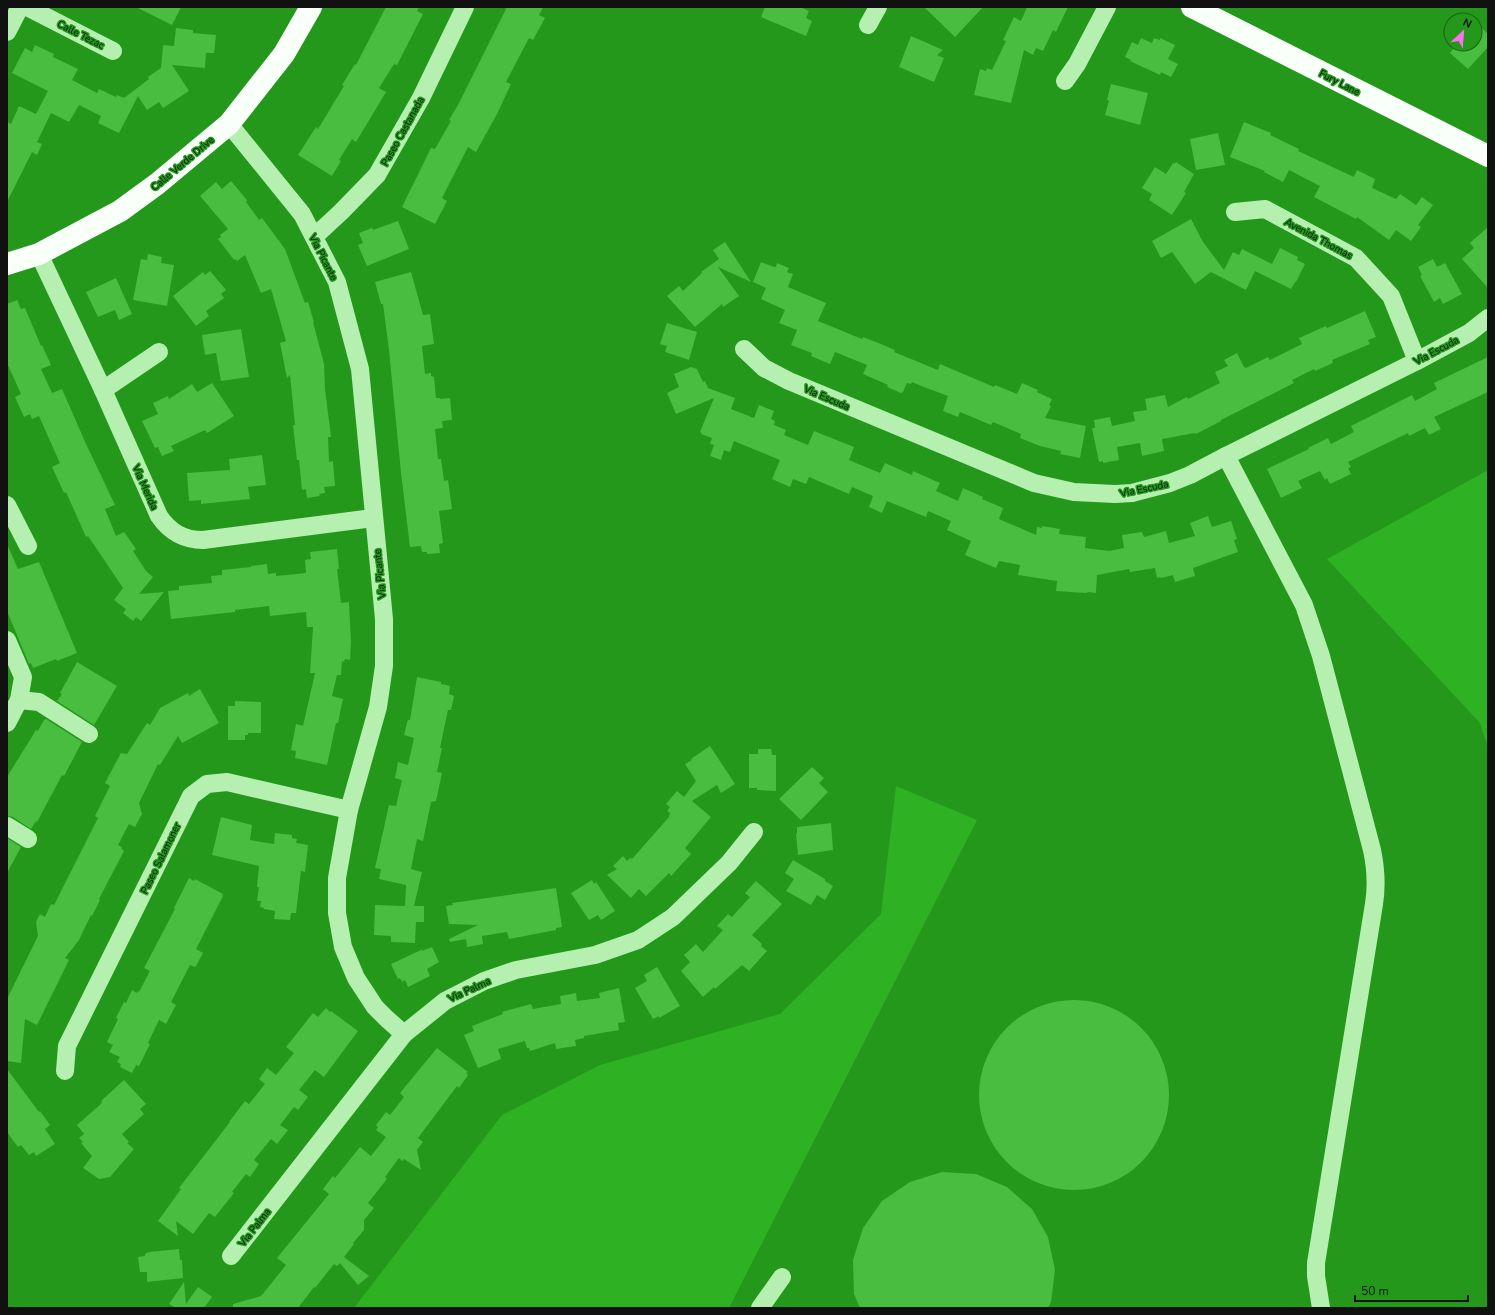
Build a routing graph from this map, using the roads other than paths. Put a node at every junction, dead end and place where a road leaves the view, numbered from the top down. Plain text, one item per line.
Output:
1 (20, 7) edge
2 (27, 7) edge
3 (311, 7) edge
4 (465, 7) edge
5 (878, 7) edge
6 (1107, 7) edge
7 (1192, 7) edge
8 (868, 25) dead end
9 (7, 32) edge
10 (113, 51) dead end
11 (1065, 81) dead end
12 (229, 124) junction
13 (1488, 156) edge
14 (1235, 212) dead end
15 (314, 237) junction
16 (39, 254) junction
17 (7, 264) edge
18 (1488, 318) edge
19 (744, 349) dead end
20 (159, 352) dead end
21 (1417, 361) junction
22 (103, 390) junction
23 (1226, 456) junction
24 (7, 505) edge
25 (373, 518) junction
26 (28, 546) dead end
27 (7, 640) edge
28 (19, 700) junction
29 (7, 723) edge
30 (89, 734) dead end
31 (349, 810) junction
32 (7, 826) edge
33 (754, 832) dead end
34 (28, 839) dead end
35 (404, 1034) junction
36 (64, 1071) dead end
37 (231, 1256) dead end
38 (782, 1277) dead end
39 (760, 1308) edge
40 (1321, 1308) edge

1 - 9 street
2 - 10 street, Calle Tezac
3 - 12 main road, Calle Verde Drive
4 - 15 street, Paseo Castanada
5 - 8 street
6 - 11 street
7 - 13 main road, Fury Lane
12 - 15 street, Via Picante
12 - 16 main road, Calle Verde Drive
14 - 21 street, Avenida Thomas
15 - 25 street, Via Picante
16 - 17 main road, Calle Verde Drive
16 - 22 street, Via Merida
18 - 21 street, Via Escuda
19 - 23 street, Via Escuda
20 - 22 street
21 - 23 street, Via Escuda
22 - 25 street, Via Merida
23 - 40 street
24 - 26 street
25 - 31 street, Via Picante
27 - 28 street
28 - 29 street
28 - 30 street
31 - 35 street, Via Picante
31 - 36 street, Paseo Salamoner
32 - 34 street
33 - 35 street, Via Palma
35 - 37 street, Via Palma
38 - 39 street

